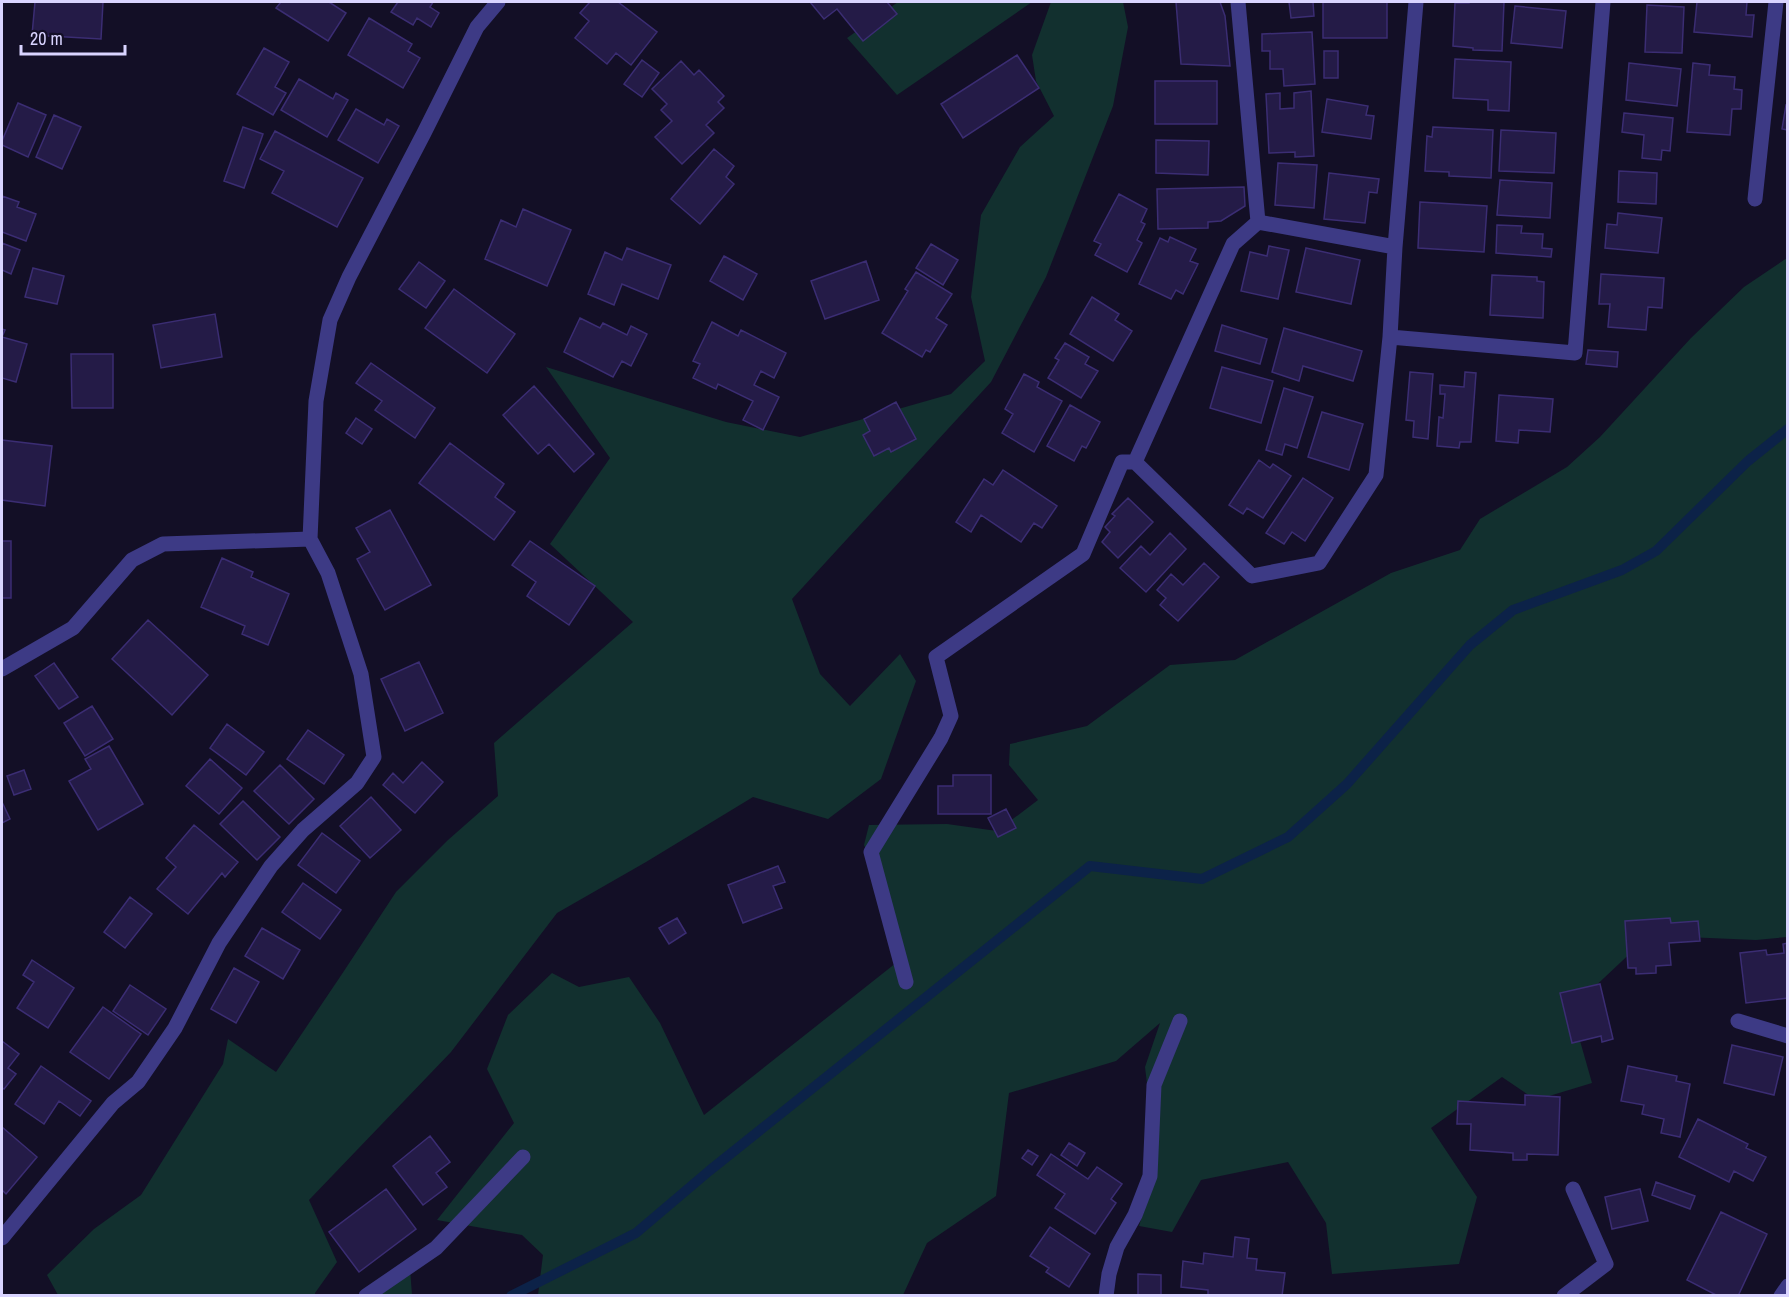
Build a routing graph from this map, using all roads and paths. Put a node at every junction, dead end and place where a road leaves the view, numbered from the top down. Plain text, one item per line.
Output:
1 (498, 2) edge
2 (1238, 2) edge
3 (1416, 2) edge
4 (1603, 2) edge
5 (1776, 2) edge
6 (1755, 198) dead end
7 (1258, 222) junction
8 (1395, 247) junction
9 (1390, 337) junction
10 (1135, 462) junction
11 (310, 539) junction
12 (2, 669) edge
13 (906, 982) dead end
14 (1180, 1021) dead end
15 (1738, 1021) dead end
16 (1788, 1036) edge
17 (523, 1157) dead end
18 (1573, 1189) dead end
19 (2, 1238) edge
20 (1788, 1286) edge
21 (366, 1296) edge
22 (1106, 1296) edge
23 (1564, 1296) edge
24 (1781, 1296) edge

1 - 11 street
2 - 7 street
3 - 8 street
4 - 9 street
5 - 6 street
7 - 8 street
7 - 10 street
8 - 9 street
9 - 10 street
10 - 13 street
11 - 12 street
11 - 19 street
14 - 22 street
15 - 16 street
17 - 21 street
18 - 23 street
20 - 24 street

